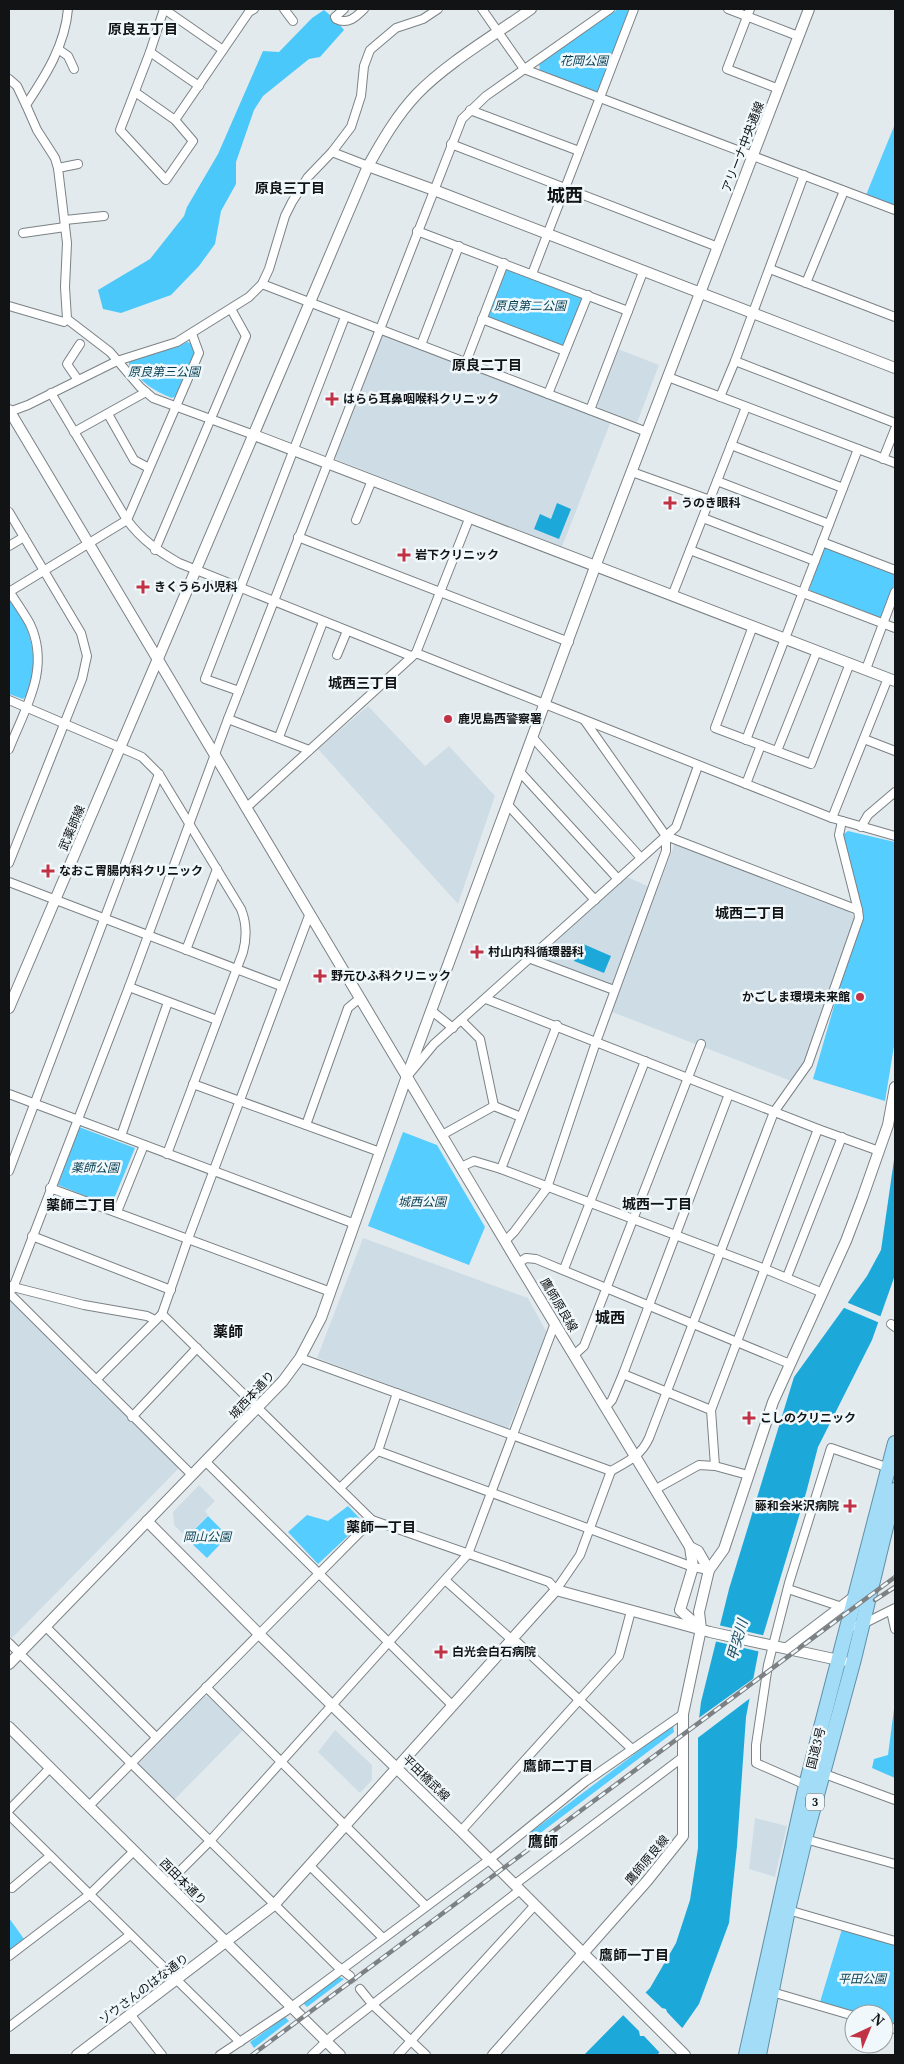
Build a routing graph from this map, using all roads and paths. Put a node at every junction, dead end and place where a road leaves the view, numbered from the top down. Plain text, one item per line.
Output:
1 (68, 9) edge
2 (284, 9) edge
3 (344, 9) edge
4 (364, 9) edge
5 (438, 9) edge
6 (482, 9) edge
7 (531, 9) edge
8 (610, 9) edge
9 (634, 9) edge
10 (728, 9) edge
11 (809, 9) edge
12 (249, 10) edge
13 (748, 12) edge
14 (293, 21) dead end
15 (498, 32) junction
16 (798, 36) junction
17 (58, 49) junction
18 (223, 50) junction
19 (150, 52) junction
20 (74, 69) dead end
21 (524, 69) junction
22 (9, 78) edge
23 (199, 86) junction
24 (779, 89) junction
25 (135, 92) junction
26 (599, 98) junction
27 (26, 105) junction
28 (470, 110) junction
29 (175, 120) junction
30 (451, 144) junction
31 (578, 151) junction
32 (332, 152) junction
33 (754, 156) junction
34 (78, 164) dead end
35 (368, 166) junction
36 (58, 168) junction
37 (804, 175) junction
38 (565, 187) junction
39 (434, 190) junction
40 (844, 190) junction
41 (895, 210) edge
42 (104, 216) dead end
43 (65, 224) junction
44 (418, 230) junction
45 (23, 232) dead end
46 (547, 234) junction
47 (459, 246) junction
48 (718, 246) junction
49 (504, 263) junction
50 (770, 269) junction
51 (643, 272) junction
52 (532, 274) junction
53 (806, 283) junction
54 (262, 284) junction
55 (700, 294) junction
56 (588, 295) junction
57 (310, 303) junction
58 (9, 306) edge
59 (231, 309) junction
60 (628, 311) junction
61 (753, 314) junction
62 (345, 316) junction
63 (895, 317) edge
64 (67, 319) junction
65 (482, 319) junction
66 (379, 328) junction
67 (192, 334) junction
68 (80, 344) dead end
69 (421, 345) junction
70 (565, 350) junction
71 (117, 361) junction
72 (735, 361) junction
73 (466, 362) junction
74 (895, 368) edge
75 (668, 377) junction
76 (78, 380) junction
77 (51, 392) junction
78 (146, 392) junction
79 (548, 394) junction
80 (720, 397) junction
81 (176, 406) junction
82 (746, 407) junction
83 (590, 410) junction
84 (9, 411) edge
85 (108, 414) junction
86 (210, 419) junction
87 (895, 423) edge
88 (895, 429) edge
89 (74, 432) junction
90 (646, 432) junction
91 (254, 435) junction
92 (731, 445) junction
93 (858, 449) junction
94 (292, 450) junction
95 (883, 459) junction
96 (328, 463) junction
97 (895, 463) edge
98 (150, 468) junction
99 (632, 472) junction
100 (372, 480) junction
101 (717, 481) junction
102 (843, 488) junction
103 (710, 500) junction
104 (9, 512) edge
105 (702, 518) junction
106 (469, 519) junction
107 (127, 520) junction
108 (356, 520) dead end
109 (829, 524) junction
110 (298, 536) junction
111 (24, 537) junction
112 (822, 542) junction
113 (88, 544) junction
114 (9, 546) edge
115 (155, 550) junction
116 (690, 550) junction
117 (815, 561) junction
118 (596, 567) junction
119 (44, 570) junction
120 (196, 570) junction
121 (895, 570) edge
122 (240, 588) junction
123 (440, 591) junction
124 (9, 592) edge
125 (895, 592) edge
126 (802, 594) junction
127 (672, 596) junction
128 (274, 602) junction
129 (323, 622) junction
130 (883, 624) junction
131 (753, 626) junction
132 (895, 628) edge
133 (347, 631) junction
134 (785, 638) junction
135 (569, 642) junction
136 (817, 650) junction
137 (414, 654) junction
138 (337, 655) dead end
139 (159, 659) junction
140 (850, 663) junction
141 (866, 669) junction
142 (892, 679) edge
143 (239, 691) junction
144 (9, 700) edge
145 (545, 705) junction
146 (26, 707) junction
147 (228, 719) junction
148 (585, 721) junction
149 (65, 724) junction
150 (278, 737) junction
151 (533, 738) junction
152 (864, 739) junction
153 (746, 740) junction
154 (761, 745) junction
155 (120, 747) junction
156 (9, 749) edge
157 (310, 750) junction
158 (777, 751) junction
159 (895, 752) edge
160 (214, 755) junction
161 (698, 766) junction
162 (520, 772) junction
163 (159, 774) junction
164 (746, 784) junction
165 (895, 792) edge
166 (508, 805) junction
167 (246, 808) junction
168 (832, 818) junction
169 (842, 821) junction
170 (190, 822) junction
171 (861, 827) junction
172 (666, 836) junction
173 (895, 836) edge
174 (641, 858) junction
175 (9, 863) edge
176 (217, 868) junction
177 (618, 879) junction
178 (9, 882) edge
179 (54, 900) junction
180 (595, 900) junction
181 (858, 910) junction
182 (310, 913) junction
183 (104, 919) junction
184 (148, 936) junction
185 (186, 950) junction
186 (531, 959) junction
187 (236, 970) junction
188 (129, 986) junction
189 (281, 986) junction
190 (614, 990) junction
191 (360, 998) junction
192 (486, 999) junction
193 (168, 1002) junction
194 (9, 1008) edge
195 (432, 1011) junction
196 (217, 1020) junction
197 (461, 1020) junction
198 (557, 1025) junction
199 (453, 1028) junction
200 (596, 1042) junction
201 (701, 1044) dead end
202 (644, 1061) junction
203 (407, 1076) junction
204 (688, 1077) junction
205 (193, 1084) junction
206 (895, 1087) edge
207 (9, 1094) edge
208 (729, 1094) junction
209 (240, 1100) junction
210 (34, 1104) junction
211 (494, 1106) junction
212 (774, 1112) junction
213 (522, 1118) junction
214 (77, 1120) junction
215 (306, 1125) junction
216 (818, 1129) junction
217 (442, 1135) junction
218 (121, 1136) junction
219 (842, 1137) junction
220 (144, 1145) junction
221 (879, 1151) junction
222 (380, 1152) junction
223 (167, 1154) junction
224 (461, 1167) junction
225 (500, 1169) junction
226 (9, 1170) edge
227 (214, 1172) junction
228 (50, 1188) junction
229 (547, 1188) junction
230 (589, 1204) junction
231 (117, 1212) junction
232 (633, 1219) junction
233 (356, 1224) junction
234 (676, 1235) junction
235 (32, 1236) junction
236 (188, 1239) junction
237 (505, 1241) junction
238 (720, 1251) junction
239 (518, 1263) junction
240 (564, 1269) junction
241 (766, 1269) junction
242 (787, 1277) junction
243 (10, 1287) edge
244 (606, 1288) junction
245 (171, 1290) junction
246 (331, 1292) junction
247 (822, 1293) junction
248 (649, 1306) junction
249 (162, 1314) junction
250 (155, 1320) junction
251 (555, 1322) junction
252 (693, 1323) junction
253 (738, 1341) junction
254 (197, 1348) junction
255 (574, 1355) junction
256 (300, 1358) junction
257 (790, 1364) junction
258 (623, 1374) junction
259 (96, 1380) junction
260 (667, 1392) junction
261 (397, 1393) junction
262 (606, 1407) junction
263 (258, 1408) junction
264 (711, 1410) junction
265 (132, 1417) junction
266 (513, 1435) junction
267 (895, 1444) edge
268 (378, 1452) junction
269 (636, 1456) junction
270 (206, 1461) junction
271 (715, 1466) junction
272 (889, 1468) junction
273 (611, 1471) junction
274 (192, 1475) junction
275 (748, 1475) junction
276 (340, 1488) junction
277 (656, 1489) junction
278 (895, 1490) edge
279 (491, 1494) junction
280 (372, 1520) junction
281 (147, 1521) junction
282 (590, 1530) junction
283 (690, 1547) junction
284 (468, 1554) junction
285 (692, 1567) junction
286 (709, 1570) junction
287 (320, 1574) junction
288 (445, 1580) junction
289 (788, 1589) junction
290 (556, 1590) junction
291 (854, 1597) junction
292 (842, 1607) junction
293 (680, 1610) junction
294 (893, 1610) edge
295 (631, 1612) junction
296 (665, 1620) junction
297 (861, 1625) junction
298 (45, 1626) junction
299 (846, 1628) junction
300 (895, 1629) edge
301 (705, 1630) junction
302 (259, 1634) junction
303 (511, 1639) junction
304 (388, 1642) junction
305 (9, 1643) edge
306 (771, 1645) junction
307 (787, 1648) junction
308 (19, 1653) junction
309 (838, 1660) junction
310 (853, 1663) junction
311 (9, 1664) edge
312 (206, 1687) junction
313 (578, 1700) junction
314 (332, 1704) junction
315 (452, 1705) junction
316 (683, 1714) junction
317 (9, 1727) edge
318 (156, 1737) junction
319 (632, 1749) junction
320 (684, 1757) junction
321 (281, 1762) junction
322 (131, 1763) junction
323 (50, 1768) junction
324 (397, 1768) junction
325 (822, 1773) junction
326 (806, 1785) junction
327 (895, 1800) edge
328 (89, 1806) junction
329 (9, 1810) edge
330 (9, 1815) edge
331 (345, 1825) junction
332 (461, 1831) junction
333 (805, 1840) junction
334 (209, 1842) junction
335 (134, 1851) junction
336 (50, 1856) junction
337 (489, 1860) junction
338 (895, 1864) edge
339 (309, 1865) junction
340 (167, 1884) junction
341 (12, 1888) dead end
342 (517, 1888) junction
343 (89, 1895) junction
344 (274, 1905) junction
345 (535, 1905) junction
346 (426, 1906) junction
347 (788, 1910) junction
348 (130, 1935) junction
349 (383, 1938) junction
350 (895, 1940) edge
351 (226, 1942) junction
352 (582, 1952) junction
353 (9, 1956) edge
354 (341, 1970) junction
355 (350, 1976) tunnel mouth
356 (176, 1980) junction
357 (360, 1988) tunnel mouth
358 (772, 1992) junction
359 (373, 2005) junction
360 (292, 2006) junction
361 (844, 2013) edge
362 (130, 2014) junction
363 (9, 2027) edge
364 (326, 2041) junction
365 (411, 2041) junction
366 (240, 2042) junction
367 (77, 2055) edge
368 (162, 2055) edge
369 (220, 2055) edge
370 (312, 2055) edge
371 (340, 2055) edge
372 (398, 2055) edge
373 (426, 2055) edge
374 (492, 2055) edge
375 (685, 2055) edge
376 (746, 2055) edge
377 (759, 2055) edge

1 - 17 street
2 - 14 street
3 - 4 street
5 - 32 street
6 - 15 street
7 - 15 street, 武薬師線
8 - 21 street
9 - 26 street
10 - 13 street
11 - 16 street, アリーナ中央通線
12 - 18 street
13 - 16 street
13 - 24 street
15 - 21 street
15 - 35 street, 武薬師線
16 - 24 street, アリーナ中央通線
17 - 20 street
17 - 27 street
18 - 19 street
18 - 23 street
19 - 23 street
19 - 25 street
21 - 26 street
21 - 28 street
22 - 27 street
23 - 29 street
24 - 33 street, アリーナ中央通線
25 - 29 street
25 - 29 street
26 - 31 street
26 - 33 street
27 - 36 street
28 - 30 street
28 - 31 street
30 - 38 street
30 - 39 street
31 - 38 street
32 - 35 street
32 - 54 street
33 - 37 street
33 - 48 street, アリーナ中央通線
34 - 36 street
35 - 39 street
35 - 57 street, 武薬師線
36 - 43 street
37 - 40 street
37 - 50 street
38 - 46 street
38 - 48 street
39 - 44 street
39 - 46 street
40 - 41 street
40 - 53 street
42 - 43 street
43 - 45 street
43 - 64 street
44 - 47 street
44 - 66 street
46 - 51 street
46 - 52 street
47 - 49 street
47 - 69 street
48 - 55 street, アリーナ中央通線
49 - 52 street
49 - 65 street
50 - 53 street
50 - 61 street
51 - 55 street
51 - 60 street
52 - 56 street
53 - 63 street
54 - 57 street
54 - 59 street
55 - 61 street
55 - 75 street, アリーナ中央通線
56 - 60 street
56 - 70 street
57 - 62 street
57 - 91 street, 武薬師線
58 - 64 street
59 - 67 street
59 - 86 street
60 - 83 street
61 - 72 street
61 - 74 street
62 - 66 street
62 - 94 street
64 - 71 street
65 - 70 street
65 - 73 street
66 - 69 street
66 - 96 street
67 - 71 street
67 - 81 street
68 - 76 street
69 - 73 street
70 - 79 street
71 - 76 street
71 - 78 street
72 - 80 street
72 - 87 street
73 - 79 street
75 - 80 street
75 - 90 street, アリーナ中央通線
76 - 77 street
77 - 84 street
77 - 89 street
78 - 81 street
78 - 85 street
79 - 83 street
80 - 82 street
81 - 86 street
81 - 98 street
82 - 92 street
82 - 93 street
83 - 90 street
84 - 113 street, 鷹師原良線
85 - 89 street
85 - 98 street
86 - 91 street
86 - 115 street
88 - 95 street
89 - 107 street
90 - 99 street, アリーナ中央通線
91 - 94 street
91 - 120 street, 武薬師線
92 - 101 street
92 - 102 street
93 - 95 street
93 - 102 street
94 - 96 street
94 - 122 street
95 - 97 street
96 - 100 street
96 - 110 street
98 - 107 street
99 - 103 street
99 - 118 street, アリーナ中央通線
100 - 106 street
100 - 108 street
101 - 103 street
101 - 109 street
102 - 109 street
103 - 105 street
104 - 111 street
105 - 116 street
105 - 117 street
106 - 118 street
106 - 123 street
107 - 113 street
107 - 115 street
109 - 112 street
110 - 123 street
110 - 128 street
111 - 114 street
111 - 119 street
112 - 117 street
112 - 121 street
113 - 119 street
113 - 139 street, 鷹師原良線
115 - 120 street
116 - 126 street
116 - 127 street
117 - 126 street
118 - 127 street
118 - 135 street, アリーナ中央通線
119 - 124 street
119 - 149 street
120 - 122 street
120 - 139 street, 武薬師線
122 - 128 street
122 - 143 street
123 - 135 street
123 - 137 street
124 - 146 street
125 - 130 street
126 - 130 street
126 - 134 street
127 - 131 street
128 - 129 street
128 - 143 street
129 - 133 street
129 - 150 street
130 - 132 street
130 - 141 street
131 - 134 street
131 - 153 street
133 - 137 street
133 - 138 street
134 - 136 street
134 - 153 street
135 - 145 street, アリーナ中央通線
136 - 140 street
136 - 158 street
137 - 145 street
137 - 157 street
139 - 155 street, 武薬師線
139 - 160 street, 鷹師原良線
140 - 141 street
140 - 158 street
141 - 142 street
142 - 152 street
143 - 147 street
144 - 146 street
145 - 148 street
145 - 151 street, 城西本通り
146 - 149 street
146 - 156 street
147 - 150 street
147 - 160 street
148 - 161 street
148 - 172 street
149 - 155 street
149 - 175 street
150 - 157 street
151 - 162 street, 城西本通り
151 - 174 street
152 - 159 street
152 - 168 street
153 - 154 street
154 - 158 street
154 - 164 street
155 - 163 street
155 - 179 street, 武薬師線
157 - 167 street
160 - 167 street, 鷹師原良線
160 - 170 street
161 - 164 street
161 - 172 street
162 - 166 street, 城西本通り
162 - 177 street
163 - 170 street
163 - 183 street
164 - 168 street
165 - 171 street
166 - 180 street
166 - 195 street, 城西本通り
167 - 182 street, 鷹師原良線
168 - 169 street
169 - 171 street
169 - 181 street
170 - 176 street
170 - 184 street
171 - 173 street
172 - 174 street
172 - 181 street
172 - 190 street
174 - 177 street
176 - 185 street
176 - 187 street
177 - 180 street
178 - 179 street
179 - 183 street
179 - 194 street, 武薬師線
180 - 186 street
181 - 212 street
182 - 189 street
182 - 191 street, 鷹師原良線
183 - 184 street
183 - 210 street
184 - 185 street
184 - 188 street
185 - 187 street
186 - 190 street
186 - 192 street
187 - 189 street
187 - 196 street
188 - 193 street
188 - 214 street
189 - 209 street
190 - 200 street
191 - 203 street, 鷹師原良線
191 - 215 street
192 - 197 street
192 - 198 street
193 - 196 street
193 - 218 street
195 - 199 street
195 - 203 street, 城西本通り
196 - 205 street
197 - 199 street
197 - 211 street
198 - 200 street
198 - 213 street
199 - 203 street
200 - 202 street
200 - 229 street
201 - 204 street
202 - 204 street
202 - 230 street
203 - 217 street, 鷹師原良線
203 - 222 street, 城西本通り
204 - 208 street
204 - 232 street
205 - 209 street
205 - 223 street
206 - 221 street
207 - 210 street
208 - 212 street
208 - 234 street
209 - 215 street
209 - 227 street
210 - 214 street
210 - 226 street
211 - 213 street
211 - 217 street
212 - 216 street
212 - 238 street
213 - 225 street
214 - 218 street
214 - 228 street
215 - 222 street
216 - 219 street
216 - 241 street
217 - 224 street, 鷹師原良線
218 - 220 street
219 - 221 street
219 - 242 street
220 - 223 street
220 - 231 street
221 - 247 street
222 - 233 street, 城西本通り
223 - 227 street
224 - 225 street
224 - 237 street, 鷹師原良線
225 - 229 street
227 - 233 street
227 - 236 street
228 - 231 street
228 - 235 street
229 - 230 street
229 - 237 street
230 - 232 street
230 - 240 street
231 - 236 street
232 - 234 street
232 - 244 street
233 - 246 street, 城西本通り
234 - 238 street
234 - 248 street
235 - 243 street
235 - 245 street
236 - 245 street
236 - 246 street
237 - 239 street, 鷹師原良線
238 - 241 street
238 - 252 street
239 - 240 street
239 - 251 street, 鷹師原良線
240 - 244 street
241 - 242 street
241 - 253 street
242 - 247 street
243 - 250 street
243 - 259 street
244 - 248 street
244 - 255 street
245 - 249 street
246 - 256 street, 城西本通り
247 - 257 street
248 - 252 street
248 - 258 street
249 - 250 street
249 - 254 street
250 - 259 street
251 - 255 street, 鷹師原良線
251 - 266 street
252 - 253 street
252 - 260 street
253 - 257 street
253 - 264 street
254 - 263 street
254 - 265 street
255 - 262 street, 鷹師原良線
256 - 261 street
256 - 263 street, 城西本通り
257 - 275 street
258 - 260 street
258 - 262 street
259 - 265 street
260 - 264 street
260 - 269 street
261 - 266 street
261 - 268 street
262 - 269 street, 鷹師原良線
263 - 270 street, 城西本通り
263 - 276 street
264 - 271 street
265 - 274 street
266 - 273 street
266 - 279 street
267 - 272 highway, 国道3号 / 3
268 - 276 street
268 - 279 street
269 - 273 street
269 - 277 street, 鷹師原良線
270 - 274 street, 城西本通り
270 - 287 street
271 - 275 street
271 - 277 street
272 - 289 street
272 - 291 highway, 国道3号 / 3
273 - 282 street
274 - 281 street, 城西本通り
275 - 286 street
276 - 280 street
277 - 283 street, 鷹師原良線
278 - 297 highway, 国道3号 / 3
279 - 282 street
279 - 284 street
280 - 284 street
280 - 287 street
281 - 298 street, 城西本通り
281 - 302 street, 平田橋武線
282 - 285 street
282 - 290 street
283 - 285 street, 鷹師原良線
283 - 286 street, 鷹師原良線
284 - 288 street
284 - 290 street
285 - 286 street
285 - 293 street, 鷹師原良線
286 - 301 street, 鷹師原良線
287 - 302 street
287 - 304 street
288 - 303 street
288 - 304 street
289 - 292 street
289 - 306 street
290 - 295 street
290 - 303 street, ゾウさんのはな通り
291 - 292 street
291 - 299 highway, 国道3号 / 3
292 - 307 street
293 - 296 street
293 - 301 street
294 - 297 street
294 - 300 street
295 - 296 street
295 - 313 street
296 - 301 street
297 - 299 street
297 - 310 highway, 国道3号 / 3
298 - 308 street, 城西本通り
298 - 318 street
299 - 309 highway, 国道3号 / 3
301 - 306 street
301 - 316 street, 鷹師原良線
302 - 312 street
302 - 314 street, 平田橋武線
303 - 313 street
303 - 315 street, ゾウさんのはな通り
304 - 314 street
304 - 315 street
305 - 308 street
306 - 307 street
306 - 326 street
307 - 309 street
308 - 311 street, 城西本通り
308 - 322 street
309 - 310 street
309 - 326 highway, 国道3号 / 3
310 - 325 highway, 国道3号 / 3
312 - 318 street
312 - 321 street
313 - 319 street
313 - 332 street
314 - 321 street
314 - 324 street, 平田橋武線
315 - 324 street, ゾウさんのはな通り
316 - 319 street
316 - 320 street, 鷹師原良線
317 - 323 street, 西田本通り
318 - 322 street
319 - 337 street
320 - 342 street
320 - 352 street, 鷹師原良線
321 - 331 street
321 - 334 street
322 - 328 street
322 - 334 street
323 - 328 street, 西田本通り
323 - 329 street
324 - 331 street, ゾウさんのはな通り
324 - 332 street, 平田橋武線
325 - 327 street
325 - 333 highway, 国道3号 / 3
326 - 376 highway, 国道3号 / 3
328 - 335 street, 西田本通り
330 - 336 street
331 - 339 street, ゾウさんのはな通り
331 - 346 street
332 - 337 street, 平田橋武線
333 - 338 street
333 - 347 highway, 国道3号 / 3
334 - 340 street
334 - 344 street
335 - 340 street, 西田本通り
335 - 343 street
336 - 341 street
336 - 343 street
337 - 342 street, 平田橋武線
337 - 346 street
339 - 344 street, ゾウさんのはな通り
339 - 349 street
340 - 351 street, 西田本通り
342 - 345 street, 平田橋武線
342 - 359 street
343 - 348 street
343 - 353 street
344 - 351 street, ゾウさんのはな通り
344 - 354 street
345 - 352 street, 平田橋武線
345 - 365 street
346 - 349 street
347 - 350 street
347 - 358 highway, 国道3号 / 3
348 - 356 street
348 - 363 street
349 - 354 street
351 - 356 street, ゾウさんのはな通り
351 - 360 street, 西田本通り
352 - 374 street, 鷹師原良線
352 - 375 street, 平田橋武線
354 - 355 street
354 - 360 street
356 - 362 street, ゾウさんのはな通り
356 - 366 street
357 - 359 street
358 - 361 street
358 - 377 highway, 国道3号 / 3
359 - 364 street
359 - 365 street
360 - 364 street, 西田本通り
360 - 366 street
362 - 367 street, ゾウさんのはな通り
362 - 368 street
364 - 370 street
364 - 371 street, 西田本通り
365 - 372 street
365 - 373 street
366 - 369 street

